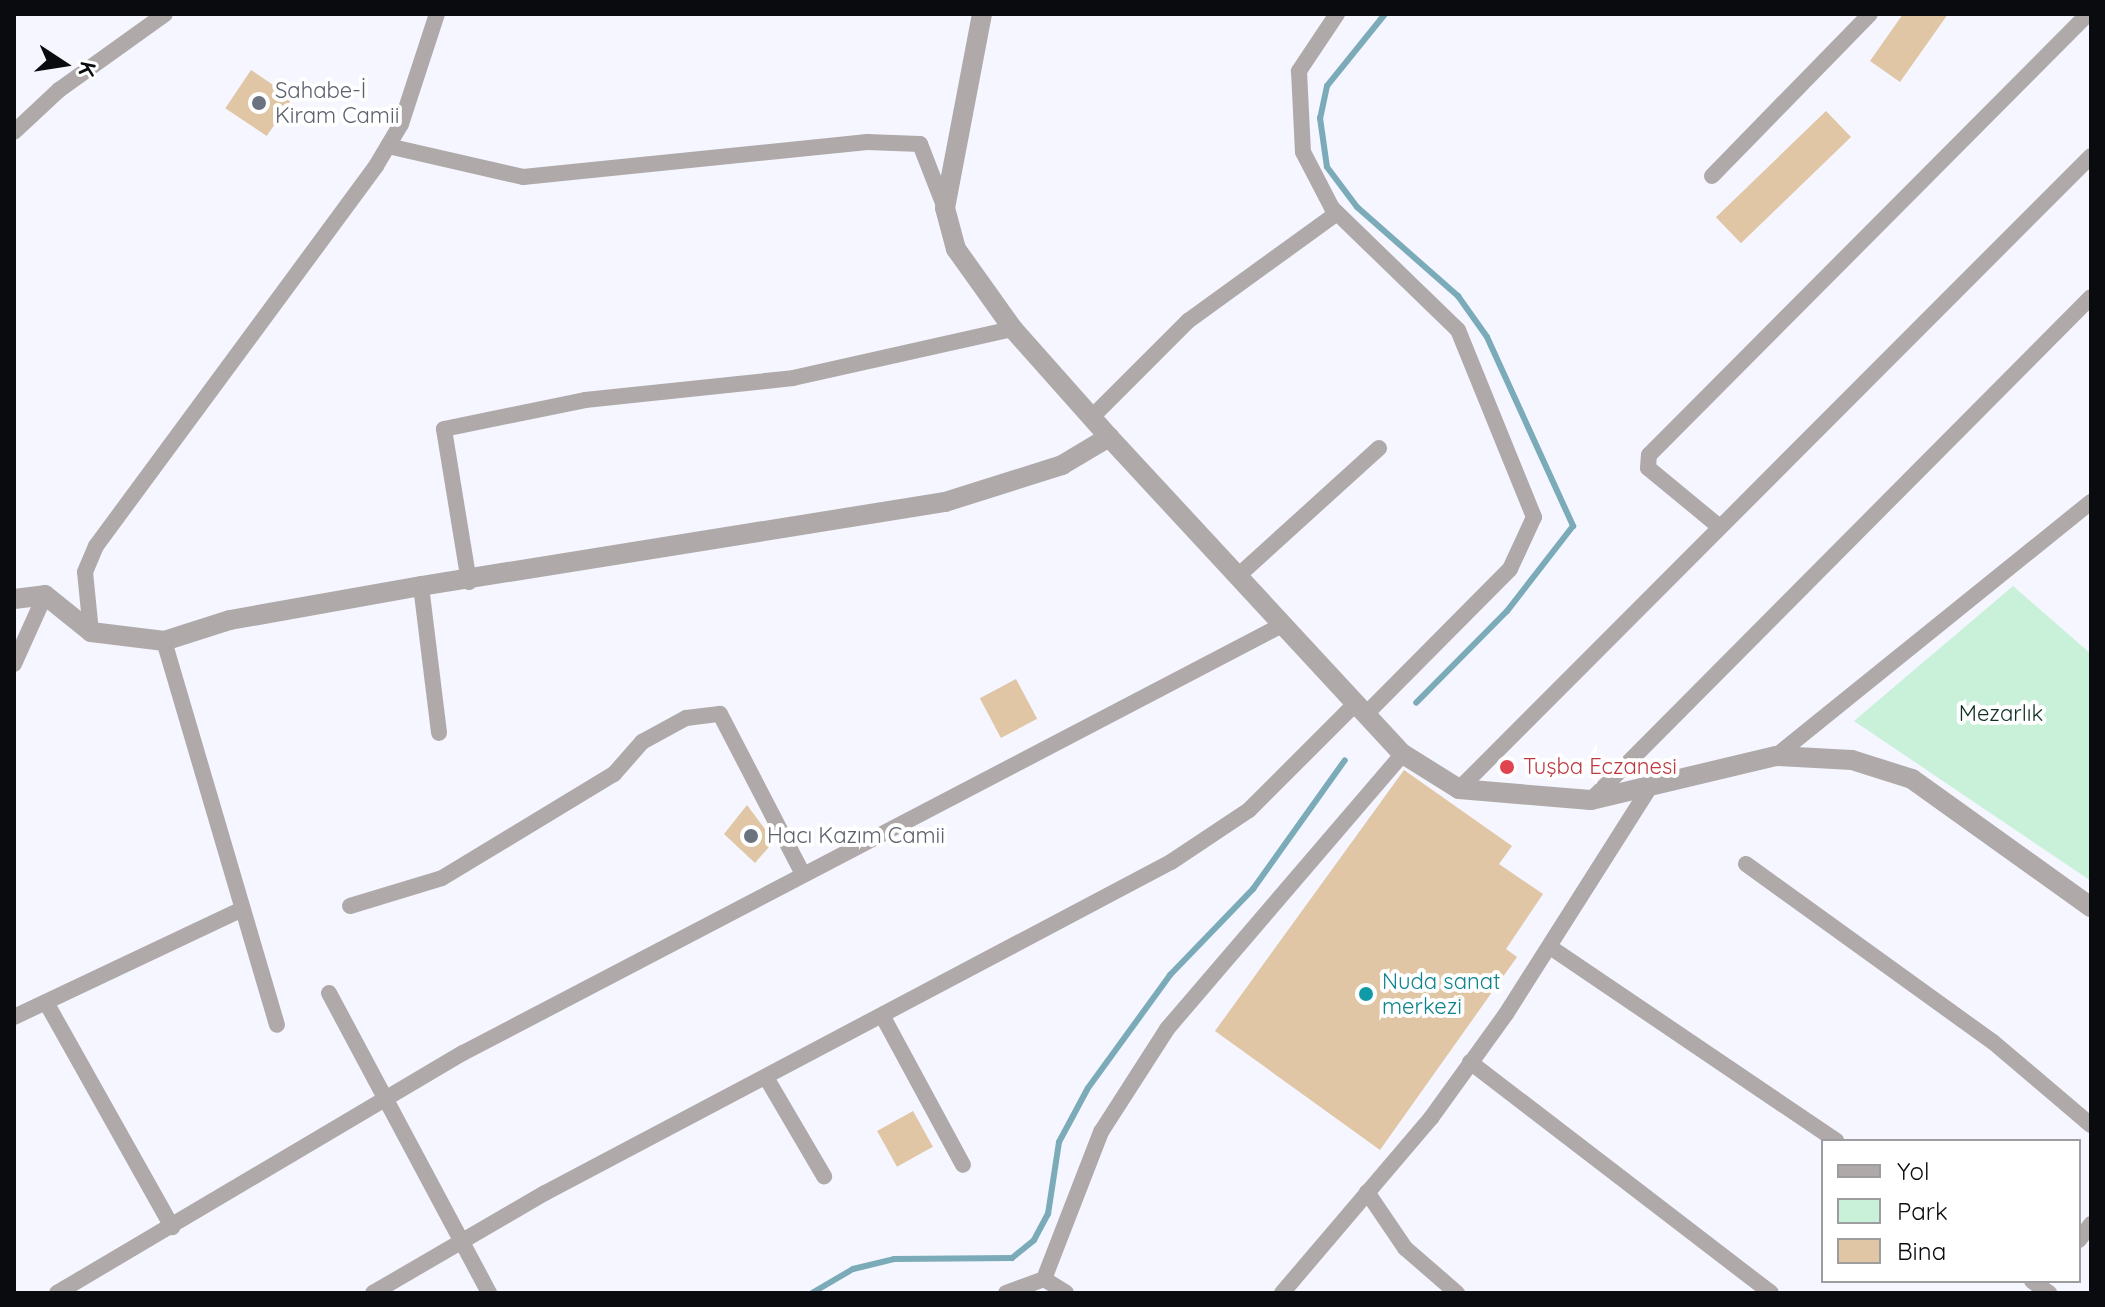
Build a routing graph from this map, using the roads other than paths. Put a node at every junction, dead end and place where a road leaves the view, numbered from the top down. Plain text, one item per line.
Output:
1 (165, 14) edge
2 (437, 14) edge
3 (982, 14) edge
4 (1337, 14) edge
5 (1870, 14) edge
6 (2088, 14) edge
7 (14, 132) edge
8 (388, 146) junction
9 (2091, 156) edge
10 (1712, 176) dead end
11 (945, 208) junction
12 (1337, 213) junction
13 (2091, 297) edge
14 (1013, 329) junction
15 (1092, 417) junction
16 (1109, 437) junction
17 (1379, 448) dead end
18 (2091, 502) edge
19 (1716, 524) junction
20 (1239, 575) junction
21 (469, 582) junction
22 (421, 586) junction
23 (45, 595) junction
24 (14, 599) edge
25 (1282, 625) junction
26 (91, 632) junction
27 (164, 641) junction
28 (14, 664) edge
29 (1361, 709) junction
30 (439, 733) dead end
31 (1403, 754) junction
32 (1776, 756) junction
33 (1654, 780) junction
34 (1459, 789) junction
35 (1591, 800) junction
36 (1746, 864) dead end
37 (803, 874) junction
38 (350, 906) dead end
39 (2091, 907) edge
40 (238, 911) junction
41 (1550, 947) junction
42 (329, 993) dead end
43 (47, 1004) junction
44 (14, 1017) edge
45 (883, 1017) junction
46 (277, 1025) dead end
47 (1470, 1062) junction
48 (767, 1079) junction
49 (386, 1101) junction
50 (2091, 1125) edge
51 (1834, 1139) edge
52 (963, 1165) dead end
53 (824, 1176) dead end
54 (1367, 1192) junction
55 (172, 1227) junction
56 (459, 1242) junction
57 (1044, 1279) junction
58 (57, 1293) edge
59 (373, 1293) edge
60 (489, 1293) edge
61 (1006, 1293) edge
62 (1066, 1293) edge
63 (1282, 1293) edge
64 (1457, 1293) edge
65 (1771, 1293) edge

1 - 7 street
2 - 8 street
3 - 11 street
4 - 12 street
5 - 10 street
6 - 19 street
8 - 11 street
8 - 26 street
9 - 19 street
11 - 14 street
12 - 15 street
12 - 29 street
13 - 35 street
14 - 15 street
14 - 21 street
15 - 16 street
16 - 20 street
16 - 21 street
17 - 20 street
18 - 32 street
19 - 34 street
20 - 25 street
21 - 22 street
22 - 27 street
22 - 30 street
23 - 24 street
23 - 26 street
23 - 28 street
25 - 29 street
25 - 37 street
26 - 27 street
27 - 40 street
29 - 31 street
29 - 45 street
31 - 34 street
31 - 57 street
32 - 33 street
32 - 39 street
33 - 35 street
33 - 41 street
34 - 35 street
36 - 50 street
37 - 38 street
37 - 49 street
40 - 43 street
40 - 46 street
41 - 47 street
41 - 51 street
42 - 49 street
43 - 44 street
43 - 55 street
45 - 48 street
45 - 52 street
47 - 54 street
47 - 65 street
48 - 53 street
48 - 56 street
49 - 55 street
49 - 56 street
54 - 63 street
54 - 64 street
55 - 58 street
56 - 59 street
56 - 60 street
57 - 61 street
57 - 62 street

